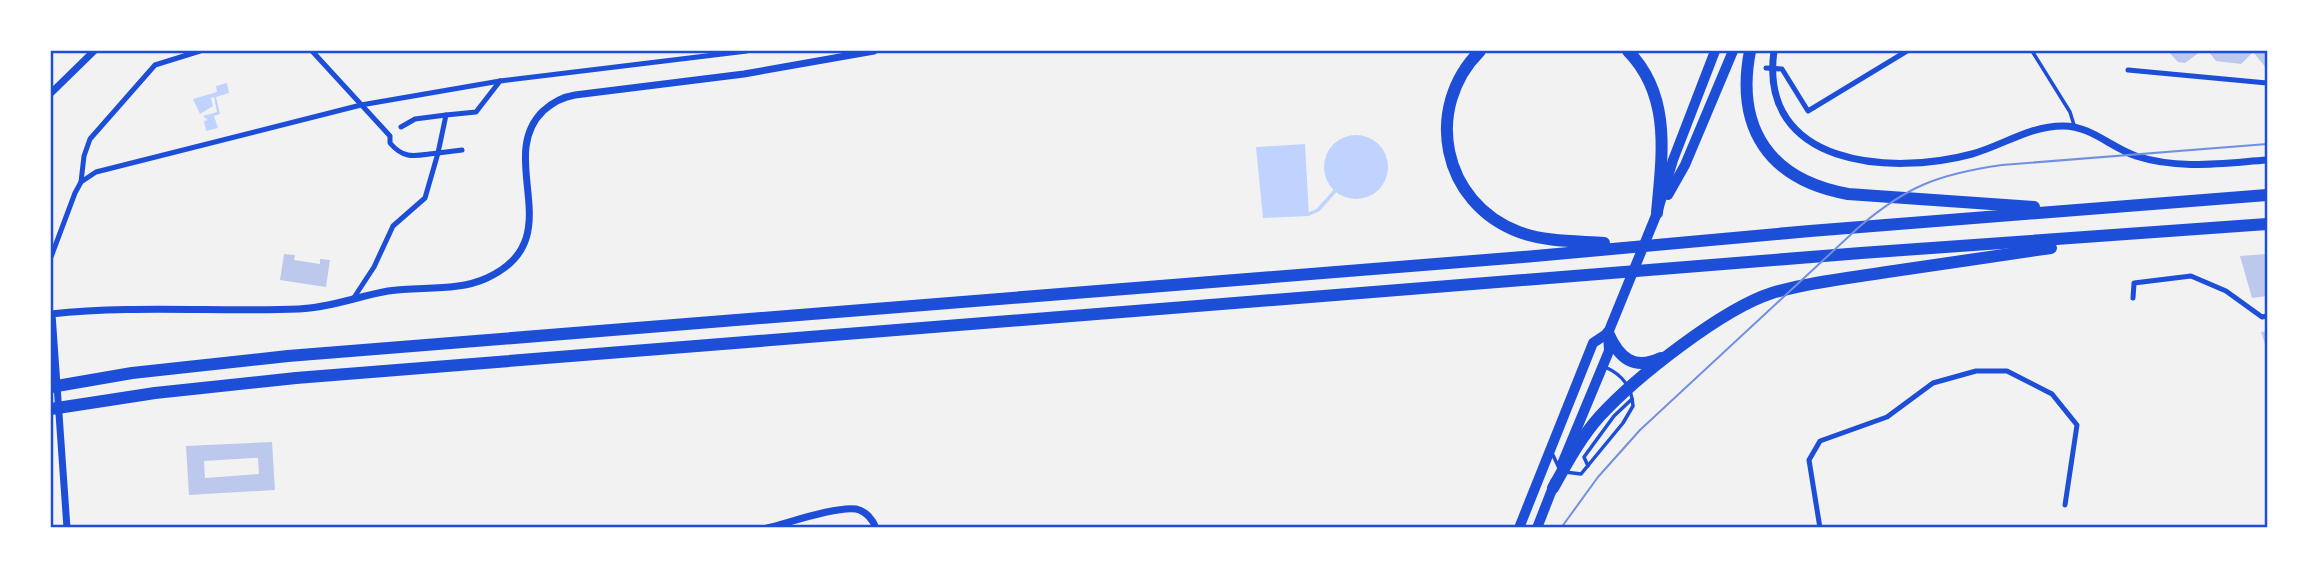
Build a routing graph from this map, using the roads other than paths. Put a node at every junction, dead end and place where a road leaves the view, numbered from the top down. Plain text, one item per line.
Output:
1 (94, 51) edge
2 (200, 51) edge
3 (312, 51) edge
4 (670, 51) edge
5 (747, 51) edge
6 (874, 51) edge
7 (1480, 51) edge
8 (1628, 51) edge
9 (1715, 51) edge
10 (1733, 51) edge
11 (1749, 51) edge
12 (1774, 51) edge
13 (1907, 51) edge
14 (2032, 51) edge
15 (669, 60) junction
16 (1769, 68) junction
17 (2128, 70) dead end
18 (500, 81) junction
19 (2267, 83) edge
20 (51, 93) edge
21 (361, 105) junction
22 (446, 115) junction
23 (2074, 127) junction
24 (390, 136) junction
25 (462, 150) dead end
26 (438, 153) junction
27 (2267, 159) edge
28 (80, 182) junction
29 (2267, 195) edge
30 (2083, 210) junction
31 (1657, 213) junction
32 (2267, 224) edge
33 (2144, 234) junction
34 (1657, 244) junction
35 (51, 257) edge
36 (2133, 298) dead end
37 (354, 299) junction
38 (51, 314) edge
39 (2265, 317) edge
40 (1608, 333) junction
41 (1675, 352) junction
42 (1602, 367) junction
43 (51, 387) edge
44 (1631, 394) junction
45 (51, 409) edge
46 (1550, 448) junction
47 (1588, 466) junction
48 (1561, 470) junction
49 (1553, 488) joint
50 (2065, 505) dead end
51 (67, 528) edge
52 (767, 528) edge
53 (876, 528) edge
54 (1519, 528) edge
55 (1537, 528) edge
56 (1820, 528) edge

1 - 20 street
2 - 28 street
3 - 21 street
4 - 15 street
5 - 15 street
6 - 37 street
7 - 34 highway
8 - 31 highway
9 - 31 main road
10 - 31 main road
11 - 30 highway
12 - 16 street
13 - 16 street
14 - 23 lane
15 - 18 street
16 - 23 street
17 - 19 street
18 - 21 street
18 - 22 street
21 - 24 street
21 - 28 street
22 - 24 street
22 - 26 street
23 - 27 street
24 - 26 street
25 - 26 street
26 - 37 street
28 - 35 street
29 - 30 highway
30 - 34 highway
31 - 40 main road
32 - 33 highway
33 - 41 highway
33 - 45 highway
34 - 43 highway
36 - 39 street
37 - 38 street
38 - 51 street
40 - 41 highway
40 - 42 main road
40 - 46 main road
41 - 44 highway
42 - 44 lane
42 - 48 main road
44 - 47 lane
44 - 47 lane
44 - 48 highway
46 - 48 lane
46 - 54 main road
47 - 48 lane
48 - 49 highway
49 - 55 main road
50 - 56 street
52 - 53 street

